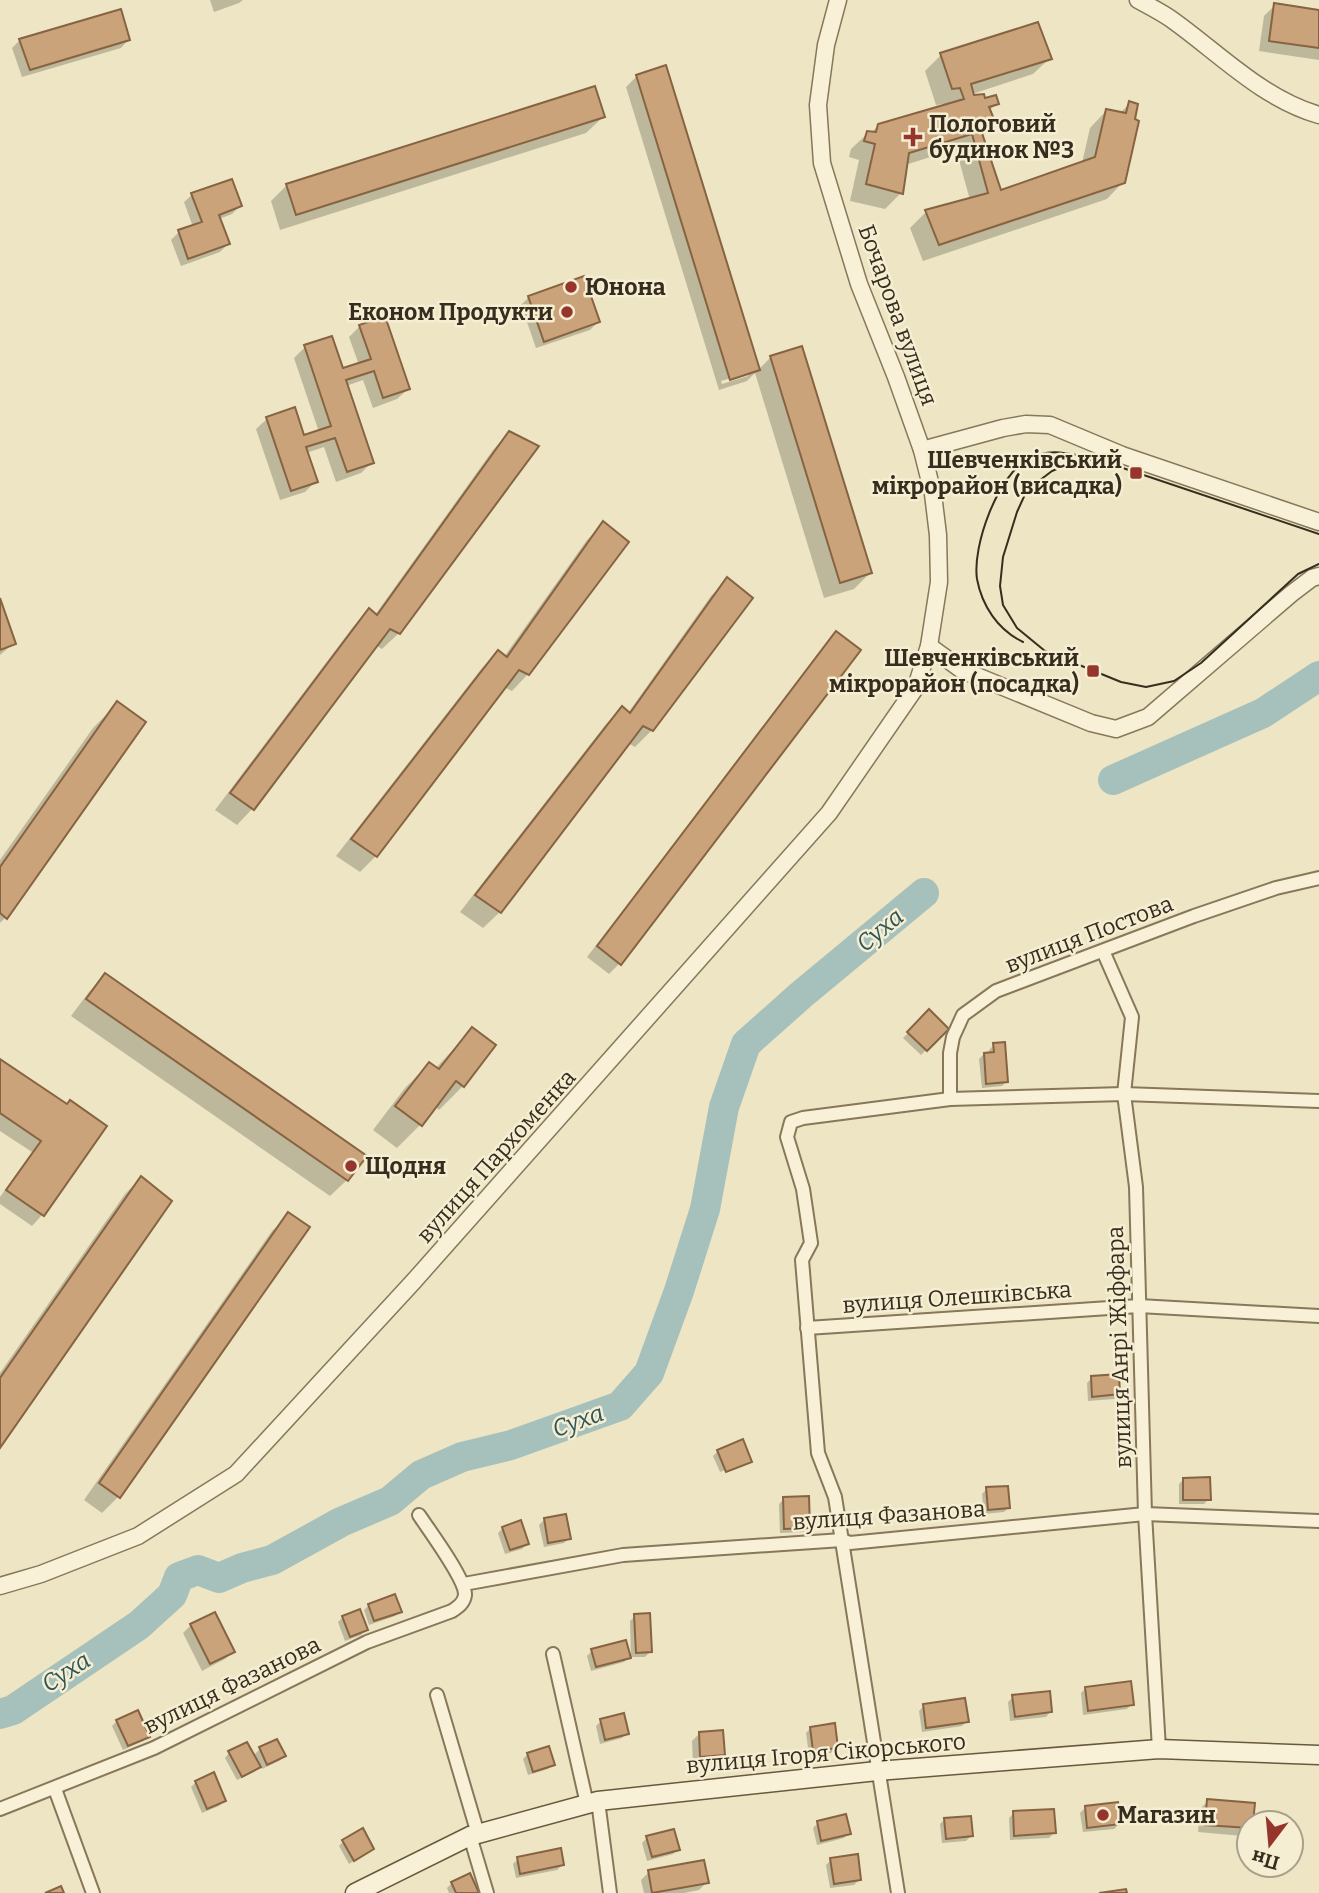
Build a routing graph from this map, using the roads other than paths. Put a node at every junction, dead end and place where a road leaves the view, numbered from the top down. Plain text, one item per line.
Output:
1 (838, 0) edge
2 (1138, 0) edge
3 (1319, 115) edge
4 (922, 450) junction
5 (1319, 522) edge
6 (1319, 576) edge
7 (929, 646) junction
8 (1319, 878) edge
9 (1103, 951) junction
10 (1124, 1094) junction
11 (950, 1100) junction
12 (1319, 1101) edge
13 (1139, 1306) junction
14 (1319, 1316) edge
15 (807, 1328) junction
16 (1145, 1514) junction
17 (419, 1515) dead end
18 (1319, 1521) edge
19 (842, 1540) junction
20 (464, 1584) junction
21 (0, 1586) edge
22 (553, 1654) dead end
23 (437, 1695) dead end
24 (1158, 1749) junction
25 (1319, 1755) edge
26 (877, 1771) junction
27 (55, 1789) junction
28 (593, 1802) junction
29 (0, 1809) edge
30 (474, 1835) junction
31 (93, 1893) edge
32 (355, 1893) edge
33 (487, 1893) edge
34 (610, 1893) edge
35 (898, 1893) edge

1 - 4 street, Бочарова вулиця
2 - 3 street
4 - 5 street
4 - 7 street, Бочарова вулиця
6 - 7 street
7 - 21 street, вулиця Пархоменка
8 - 9 street, вулиця Постова
9 - 10 street, вулиця Анрі Жіффара
9 - 11 street, вулиця Постова
10 - 11 street
10 - 12 street
10 - 13 street, вулиця Анрі Жіффара
11 - 15 street
13 - 14 street, вулиця Олешківська
13 - 15 street, вулиця Олешківська
13 - 16 street, вулиця Анрі Жіффара
15 - 19 street
16 - 18 street, вулиця Фазанова
16 - 19 street, вулиця Фазанова
16 - 24 street, вулиця Анрі Жіффара
17 - 20 street
19 - 20 street, вулиця Фазанова
19 - 26 street
20 - 27 street, вулиця Фазанова
22 - 28 street
23 - 30 street
24 - 25 main road, вулиця Ігоря Сікорського
24 - 26 main road, вулиця Ігоря Сікорського
26 - 28 main road, вулиця Ігоря Сікорського
26 - 35 street
27 - 29 street, вулиця Фазанова
27 - 31 street
28 - 30 main road, вулиця Ігоря Сікорського
28 - 34 street
30 - 32 main road, вулиця Ігоря Сікорського
30 - 33 street

